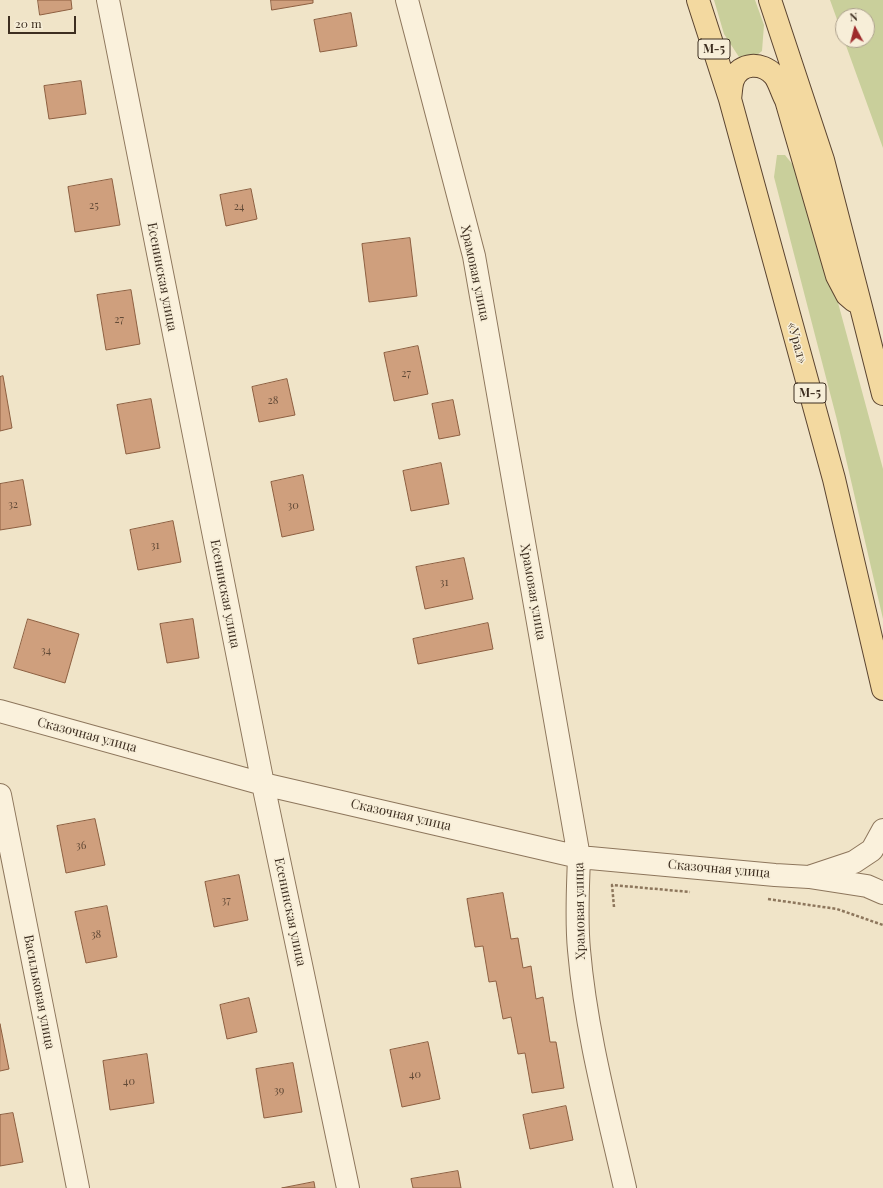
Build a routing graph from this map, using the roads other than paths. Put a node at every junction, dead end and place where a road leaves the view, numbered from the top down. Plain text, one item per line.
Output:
1 (108, 0) edge
2 (407, 0) edge
3 (698, 0) edge
4 (770, 0) edge
5 (730, 98) junction
6 (861, 307) junction
7 (883, 394) edge
8 (883, 689) edge
9 (0, 711) edge
10 (263, 784) junction
11 (0, 796) edge
12 (883, 830) edge
13 (579, 856) junction
14 (809, 877) junction
15 (883, 893) edge
16 (78, 1188) edge
17 (348, 1188) edge
18 (625, 1188) edge

1 - 10 street, Есенинская улица
2 - 13 street, Храмовая улица
3 - 5 main road, «Урал» / М-5
4 - 6 main road
5 - 6 main road
5 - 8 main road, «Урал» / М-5
6 - 7 main road
9 - 10 street, Сказочная улица
10 - 13 street, Сказочная улица
10 - 17 street, Есенинская улица
11 - 16 street, Васильковая улица
12 - 14 street
13 - 14 street, Сказочная улица
13 - 18 street, Храмовая улица
14 - 15 street, Сказочная улица

